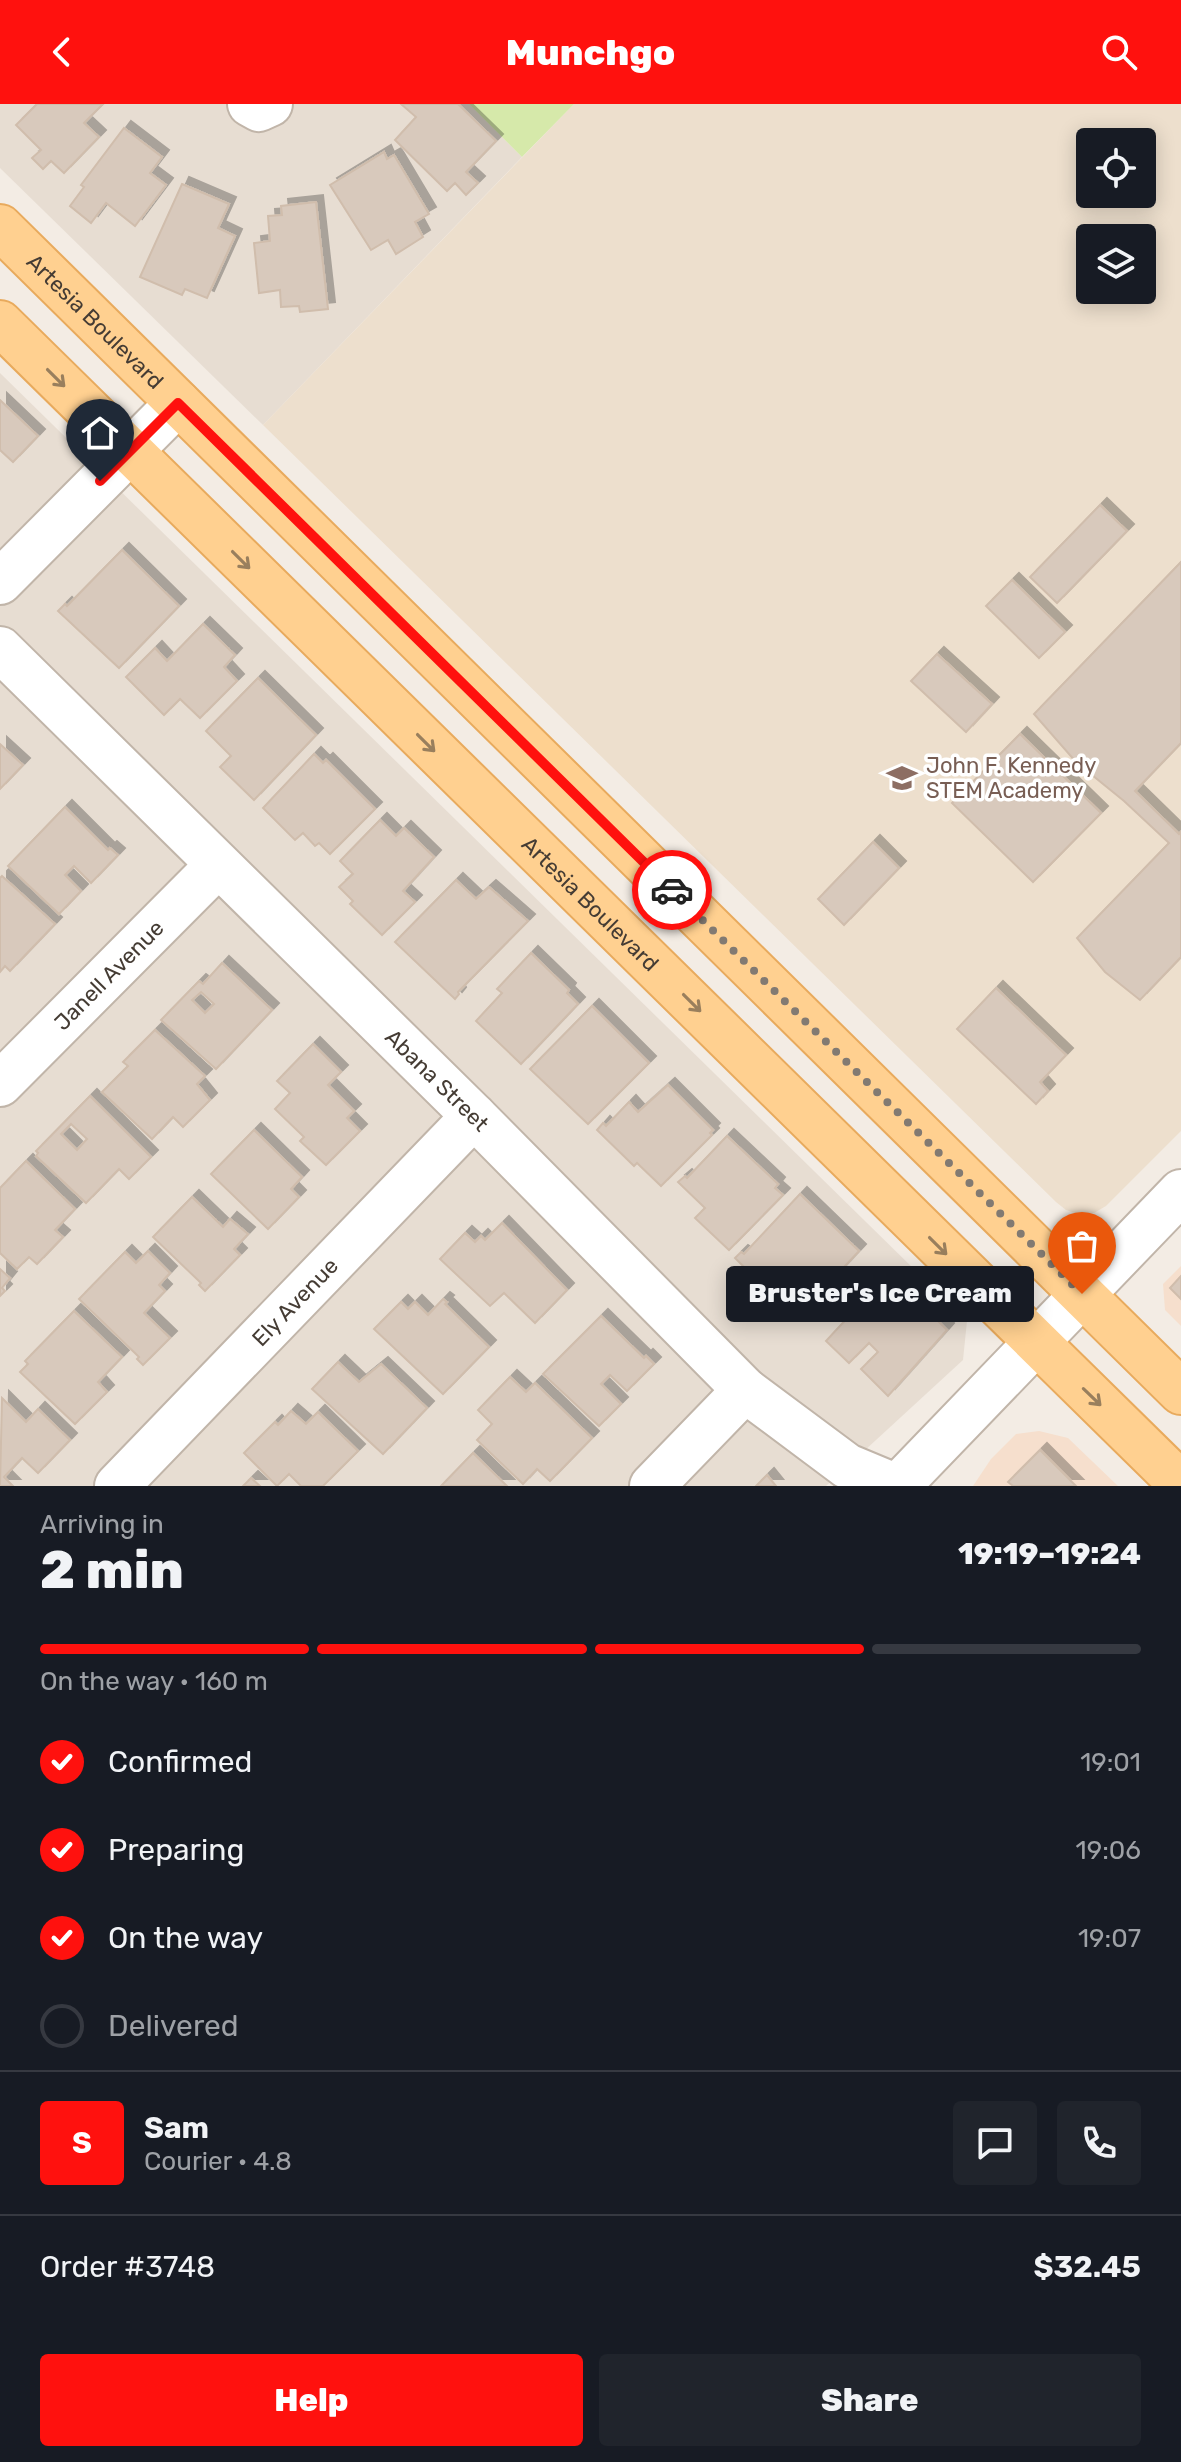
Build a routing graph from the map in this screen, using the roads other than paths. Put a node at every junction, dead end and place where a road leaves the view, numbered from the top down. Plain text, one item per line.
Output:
1 (0, 227) edge
2 (0, 323) edge
3 (178, 403) junction
4 (130, 451) junction
5 (0, 582) edge
6 (0, 649) edge
7 (218, 865) junction
8 (0, 1084) edge
9 (474, 1116) junction
10 (1181, 1192) edge
11 (1082, 1294) junction
12 (1036, 1342) junction
13 (745, 1390) junction
14 (1181, 1392) edge
15 (1181, 1484) edge
16 (117, 1486) edge
17 (652, 1486) edge
18 (896, 1486) edge

1 - 3 main road, Artesia Boulevard
2 -> 4 main road, Artesia Boulevard
3 - 4 street
3 - 11 main road, Artesia Boulevard
4 - 5 street
4 -> 12 main road, Artesia Boulevard
6 - 7 street, Abana Street
7 - 8 street, Janell Avenue
7 - 9 street, Abana Street
9 - 13 street, Abana Street
9 - 16 street, Ely Avenue
10 - 11 street
11 - 12 street
11 - 14 main road, Artesia Boulevard
12 -> 15 main road, Artesia Boulevard
12 - 18 street
13 - 17 street
13 - 18 street, Abana Street

